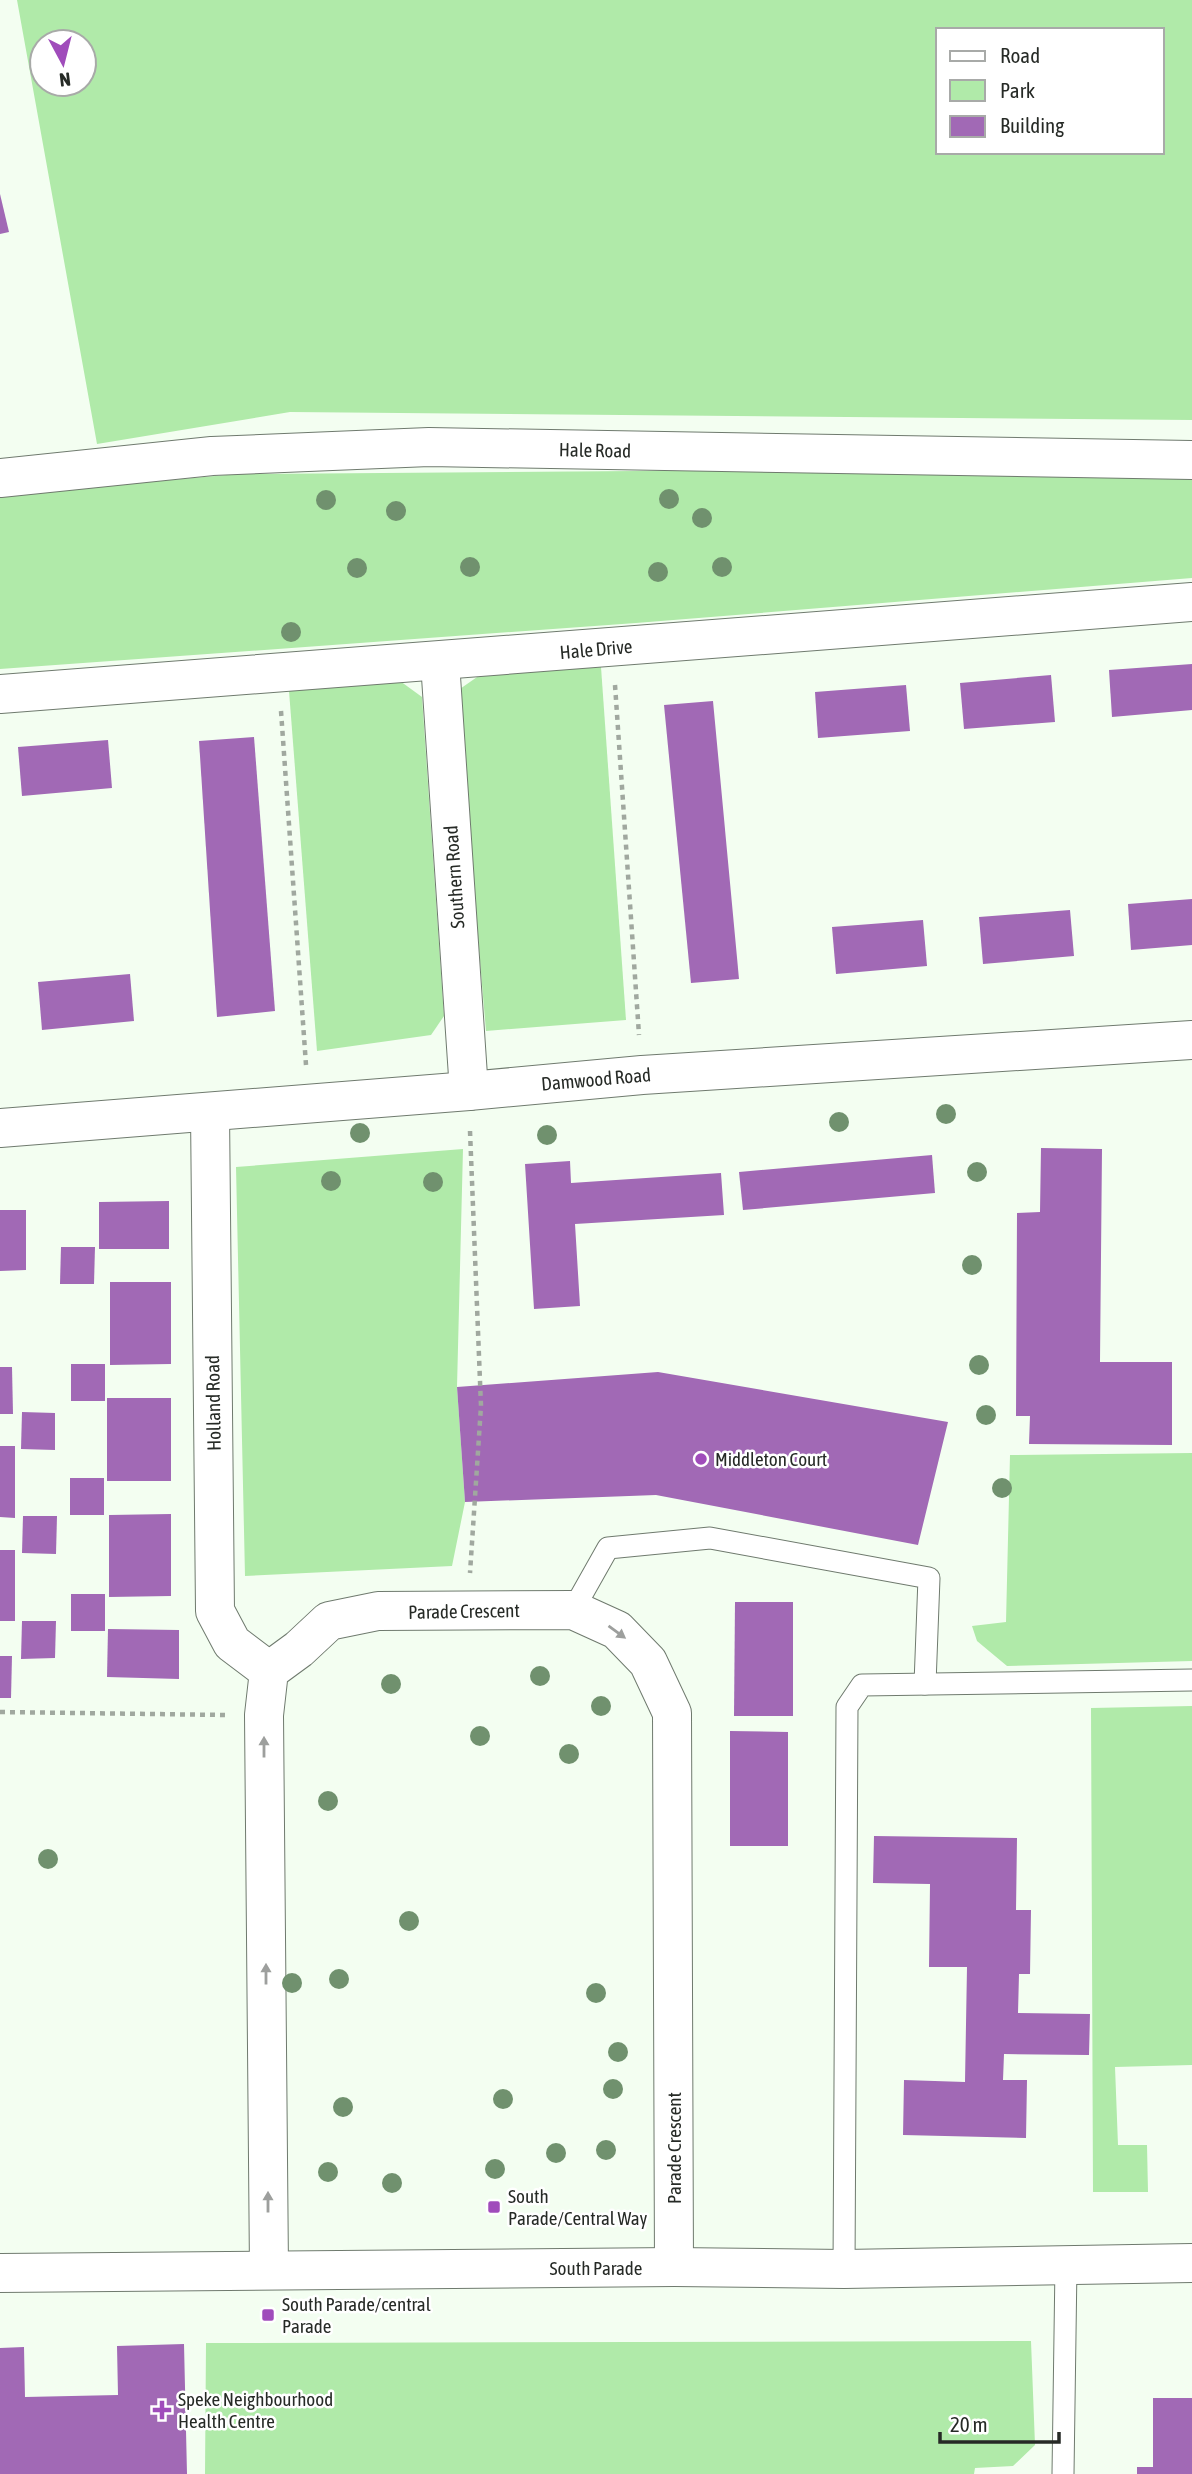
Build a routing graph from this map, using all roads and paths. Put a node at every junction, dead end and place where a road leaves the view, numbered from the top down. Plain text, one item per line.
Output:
1 (1192, 460) edge
2 (0, 478) edge
3 (1192, 602) edge
4 (612, 648) junction
5 (440, 662) junction
6 (279, 674) junction
7 (0, 694) edge
8 (1192, 1040) edge
9 (642, 1075) junction
10 (469, 1091) junction
11 (309, 1104) junction
12 (210, 1112) junction
13 (0, 1128) edge
14 (573, 1609) junction
15 (468, 1610) junction
16 (269, 1671) junction
17 (1192, 1680) edge
18 (925, 1684) junction
19 (0, 1712) edge
20 (264, 1715) junction
21 (1192, 2263) edge
22 (1066, 2265) junction
23 (674, 2267) junction
24 (844, 2269) junction
25 (269, 2270) junction
26 (0, 2273) edge
27 (1063, 2474) edge

1 - 2 street, Hale Road
3 - 4 street, Hale Drive
4 - 5 street, Hale Drive
4 - 9 path
5 - 6 street, Hale Drive
5 - 10 street, Southern Road
6 - 7 street, Hale Drive
6 - 11 path
8 - 9 street, Damwood Road
9 - 10 street, Damwood Road
10 - 11 street, Damwood Road
10 - 15 path
11 - 12 street, Damwood Road
12 - 13 street, Damwood Road
12 - 16 street, Holland Road
14 - 15 street, Parade Crescent
14 - 18 lane
14 -> 23 street, Parade Crescent
15 - 16 street, Parade Crescent
16 - 20 street
17 - 18 lane
18 - 24 lane
19 - 20 path
25 -> 20 street
21 - 22 street, South Parade
22 - 24 street, South Parade
22 - 27 lane
23 - 24 street, South Parade
23 - 25 street, South Parade
25 - 26 street, South Parade

